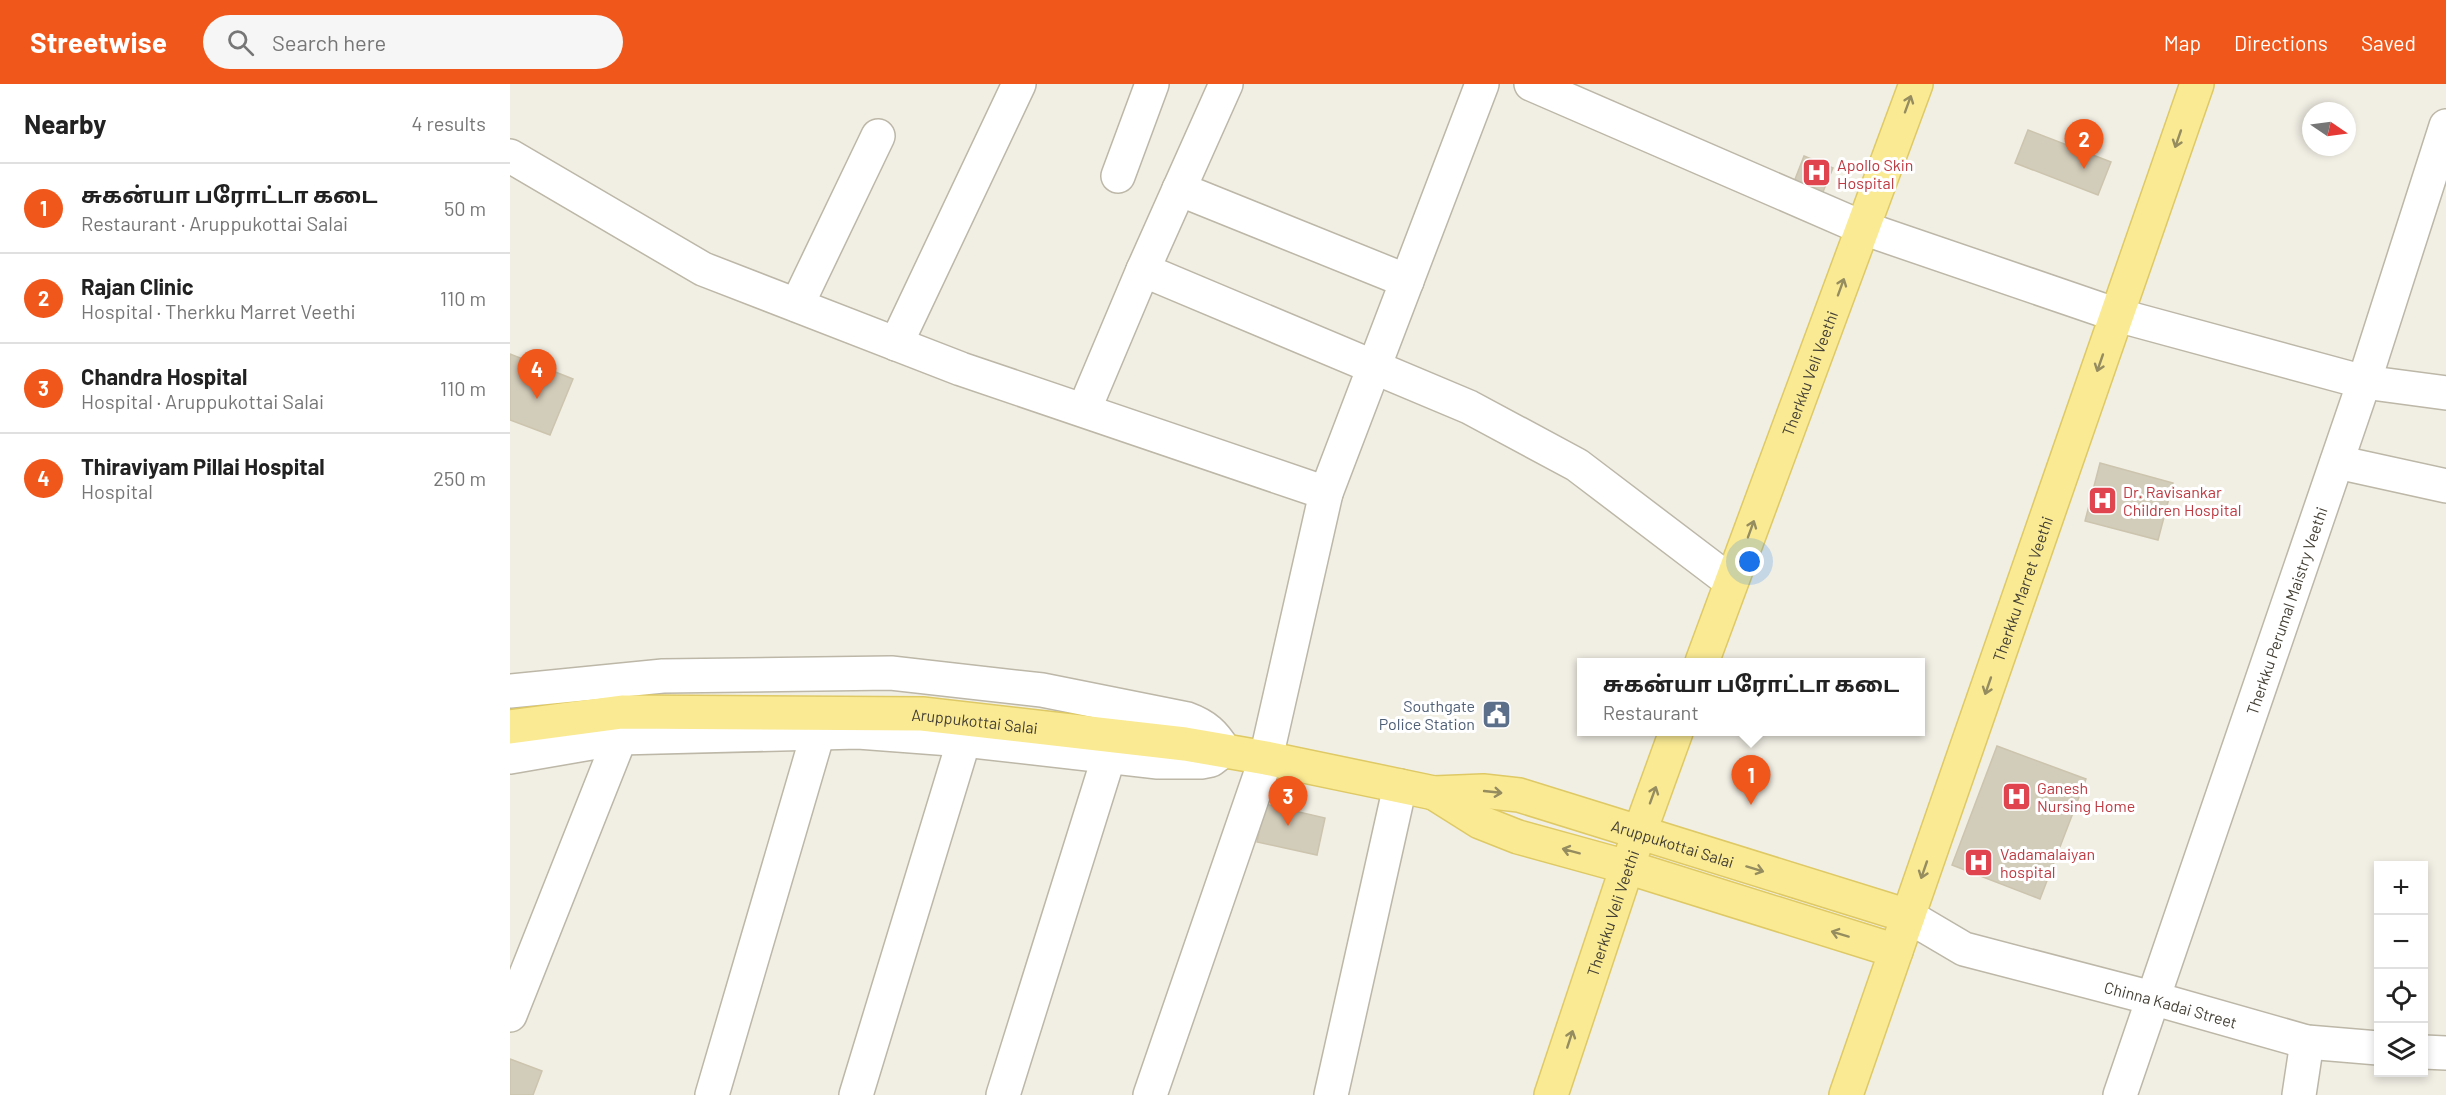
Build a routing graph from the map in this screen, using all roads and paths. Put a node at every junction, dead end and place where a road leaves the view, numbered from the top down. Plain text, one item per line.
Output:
1 (1019, 84) edge
2 (1152, 84) edge
3 (1226, 84) edge
4 (1482, 84) edge
5 (1531, 84) edge
6 (1916, 84) edge
7 (2197, 84) edge
8 (2446, 126) edge
9 (878, 136) dead end
10 (510, 156) edge
11 (1118, 176) dead end
12 (1179, 189) junction
13 (1863, 228) junction
14 (1143, 270) junction
15 (1407, 281) junction
16 (797, 305) junction
17 (2117, 315) junction
18 (896, 344) junction
19 (1374, 367) junction
20 (2364, 382) junction
21 (2446, 393) edge
22 (1084, 410) junction
23 (2337, 462) junction
24 (2446, 486) edge
25 (1326, 493) junction
26 (1731, 582) junction
27 (1704, 658) edge
28 (510, 691) edge
29 (510, 727) edge
30 (818, 733) junction
31 (1675, 736) edge
32 (620, 738) junction
33 (964, 740) junction
34 (1224, 750) junction
35 (1108, 756) junction
36 (510, 757) edge
37 (1266, 758) junction
38 (1400, 786) junction
39 (1434, 793) junction
40 (1639, 832) junction
41 (1627, 867) junction
42 (1908, 916) junction
43 (1964, 949) junction
44 (1896, 951) junction
45 (2152, 998) junction
46 (510, 1015) edge
47 (2307, 1042) junction
48 (2374, 1048) edge
49 (2428, 1052) edge
50 (2446, 1053) edge
51 (712, 1095) edge
52 (856, 1095) edge
53 (1003, 1095) edge
54 (1150, 1095) edge
55 (1331, 1095) edge
56 (1551, 1095) edge
57 (1846, 1095) edge
58 (2120, 1095) edge
59 (2299, 1095) edge

1 - 18 street
2 - 11 street
3 - 12 street
4 - 15 street
5 - 13 street
13 -> 6 main road, Therkku Veli Veethi
7 -> 17 main road, Therkku Marret Veethi
8 - 20 street, Therkku Perumal Maistry Veethi
9 - 16 street
10 - 16 street
12 - 14 street
12 - 15 street
13 - 17 street
26 -> 13 main road, Therkku Veli Veethi
14 - 19 street
14 - 22 street
15 - 19 street
16 - 18 street
17 - 20 street
17 -> 42 main road, Therkku Marret Veethi
18 - 22 street
19 - 25 street
19 - 26 street
20 - 21 street
20 - 23 street, Therkku Perumal Maistry Veethi
22 - 25 street
23 - 24 street
23 - 45 street, Therkku Perumal Maistry Veethi
25 - 37 street
26 - 27 main road, Therkku Veli Veethi
28 - 34 street
29 - 34 main road, Aruppukottai Salai
30 - 32 street
30 - 33 street
30 - 51 street
40 -> 31 main road, Therkku Veli Veethi
32 - 36 street
32 - 46 street
33 - 35 street
33 - 52 street
34 - 35 street
34 - 37 main road, Aruppukottai Salai
35 - 53 street
37 - 38 main road, Aruppukottai Salai
37 - 54 street
38 - 39 main road, Aruppukottai Salai
38 - 55 street
39 -> 40 main road, Aruppukottai Salai
41 -> 39 main road, Aruppukottai Salai
40 - 41 main road, Therkku Veli Veethi
40 -> 42 main road, Aruppukottai Salai
44 -> 41 main road, Aruppukottai Salai
56 -> 41 main road, Therkku Veli Veethi
42 - 43 street, Chinna Kadai Street
42 - 44 main road, Therkku Marret Veethi
43 - 44 street, Chinna Kadai Street
43 - 45 street, Chinna Kadai Street
44 - 57 main road, Therkku Marret Veethi
45 - 47 street, Chinna Kadai Street
45 - 58 street, Therkku Perumal Maistry Veethi
47 - 48 street, Chinna Kadai Street
47 - 59 street
49 - 50 street

